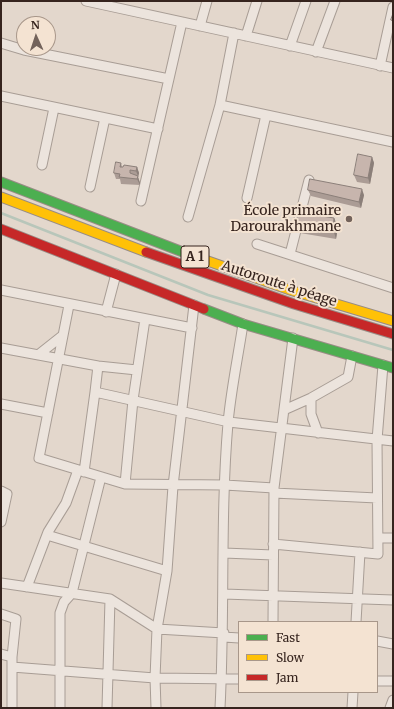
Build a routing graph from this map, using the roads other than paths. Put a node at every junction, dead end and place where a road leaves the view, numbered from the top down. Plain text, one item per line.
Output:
1 (87, 1) edge
2 (207, 1) edge
3 (257, 1) edge
4 (306, 1) edge
5 (335, 1) edge
6 (393, 7) edge
7 (182, 22) junction
8 (200, 26) junction
9 (234, 34) junction
10 (246, 36) junction
11 (1, 43) edge
12 (290, 46) junction
13 (316, 52) junction
14 (380, 66) junction
15 (393, 68) edge
16 (169, 79) junction
17 (1, 96) edge
18 (220, 105) junction
19 (54, 108) junction
20 (266, 115) junction
21 (105, 118) junction
22 (158, 129) junction
23 (393, 142) edge
24 (42, 165) dead end
25 (309, 180) edge
26 (1, 182) edge
27 (90, 186) dead end
28 (1, 197) edge
29 (246, 198) dead end
30 (141, 201) dead end
31 (188, 217) dead end
32 (1, 229) edge
33 (257, 244) dead end
34 (290, 254) junction
35 (116, 274) junction
36 (393, 288) edge
37 (1, 290) edge
38 (69, 305) junction
39 (194, 305) junction
40 (106, 312) junction
41 (145, 319) junction
42 (393, 321) edge
43 (243, 324) junction
44 (192, 328) junction
45 (393, 334) edge
46 (62, 336) junction
47 (293, 338) junction
48 (1, 348) edge
49 (38, 355) junction
50 (352, 356) junction
51 (57, 358) junction
52 (383, 365) junction
53 (98, 366) junction
54 (393, 368) edge
55 (138, 370) junction
56 (95, 392) junction
57 (311, 398) junction
58 (133, 400) junction
59 (1, 404) edge
60 (284, 410) junction
61 (181, 412) junction
62 (48, 413) junction
63 (228, 422) junction
64 (281, 428) junction
65 (318, 433) junction
66 (376, 440) junction
67 (393, 442) edge
68 (81, 471) junction
69 (101, 478) junction
70 (125, 484) junction
71 (225, 485) junction
72 (173, 486) junction
73 (274, 490) junction
74 (1, 491) edge
75 (377, 498) junction
76 (1, 522) edge
77 (47, 535) junction
78 (378, 538) junction
79 (393, 538) edge
80 (273, 544) junction
81 (84, 546) junction
82 (360, 552) junction
83 (224, 553) junction
84 (273, 556) junction
85 (167, 571) junction
86 (1, 584) edge
87 (27, 587) junction
88 (72, 593) junction
89 (224, 594) junction
90 (273, 595) junction
91 (358, 597) junction
92 (110, 599) junction
93 (393, 600) edge
94 (1, 614) edge
95 (273, 621) edge
96 (356, 621) edge
97 (158, 629) junction
98 (224, 635) junction
99 (238, 638) edge
100 (378, 641) edge
101 (393, 644) edge
102 (1, 654) edge
103 (12, 662) junction
104 (61, 670) junction
105 (107, 674) junction
106 (155, 678) junction
107 (222, 679) junction
108 (238, 679) edge
109 (378, 681) edge
110 (393, 681) edge
111 (353, 693) edge
112 (393, 700) edge
113 (12, 708) edge
114 (60, 708) edge
115 (107, 708) edge
116 (156, 708) edge
117 (220, 708) edge
118 (352, 708) edge
119 (390, 708) edge

1 - 7 street
2 - 8 street
3 - 10 street
4 - 12 street
5 - 13 street
6 - 14 street
7 - 8 street
7 - 16 street
8 - 9 street
9 - 10 street
9 - 18 street
10 - 12 street
11 - 16 street
12 - 13 street
13 - 14 street
14 - 15 street
16 - 22 street
17 - 19 street
18 - 20 street
18 - 31 street
19 - 21 street
19 - 24 street
20 - 23 street
20 - 29 street
21 - 22 street
21 - 27 street
22 - 30 street
25 - 34 street
26 - 42 main road, A 1
28 - 45 main road, Autoroute à péage / A 1
32 - 35 main road
33 - 34 street
34 - 36 street
35 - 39 main road
35 - 40 street
37 - 38 street
38 - 40 street
38 - 46 street
39 - 43 main road
39 - 44 street
40 - 41 street
41 - 44 street
41 - 55 street
43 - 47 main road
43 - 63 street
44 - 61 street
46 - 49 street
46 - 51 street
47 - 50 main road
47 - 60 street
48 - 49 street
49 - 51 street
50 - 52 main road
50 - 57 street
51 - 53 street
51 - 62 street
52 - 54 main road
52 - 66 street
53 - 55 street
53 - 56 street
55 - 58 street
56 - 58 street
56 - 68 street
57 - 60 street
57 - 65 street
58 - 61 street
58 - 70 street
59 - 62 street
60 - 64 street
61 - 63 street
61 - 72 street
62 - 68 street
63 - 64 street
63 - 71 street
64 - 65 street
64 - 73 street
65 - 66 street
66 - 67 street
66 - 75 street
68 - 69 street
68 - 77 street
69 - 70 street
69 - 81 street
70 - 72 street
71 - 72 street
71 - 73 street
71 - 83 street
72 - 85 street
73 - 75 street
73 - 80 street
74 - 76 street
75 - 78 street
77 - 81 street
77 - 87 street
78 - 79 street
78 - 82 street
80 - 82 street
80 - 84 street
81 - 85 street
81 - 88 street
82 - 91 street
83 - 84 street
83 - 89 street
84 - 90 street
85 - 97 street
86 - 87 street
87 - 88 street
88 - 92 street
88 - 104 street
89 - 90 street
89 - 98 street
90 - 91 street
90 - 95 street
91 - 93 street
91 - 96 street
92 - 97 street
92 - 105 street
94 - 103 street
97 - 98 street
97 - 106 street
98 - 99 street
98 - 107 street
100 - 101 street
102 - 103 street
103 - 104 street
103 - 113 street
104 - 105 street
104 - 114 street
105 - 106 street
105 - 115 street
106 - 107 street
106 - 116 street
107 - 108 street
107 - 117 street
109 - 110 street
111 - 118 street
112 - 119 street

